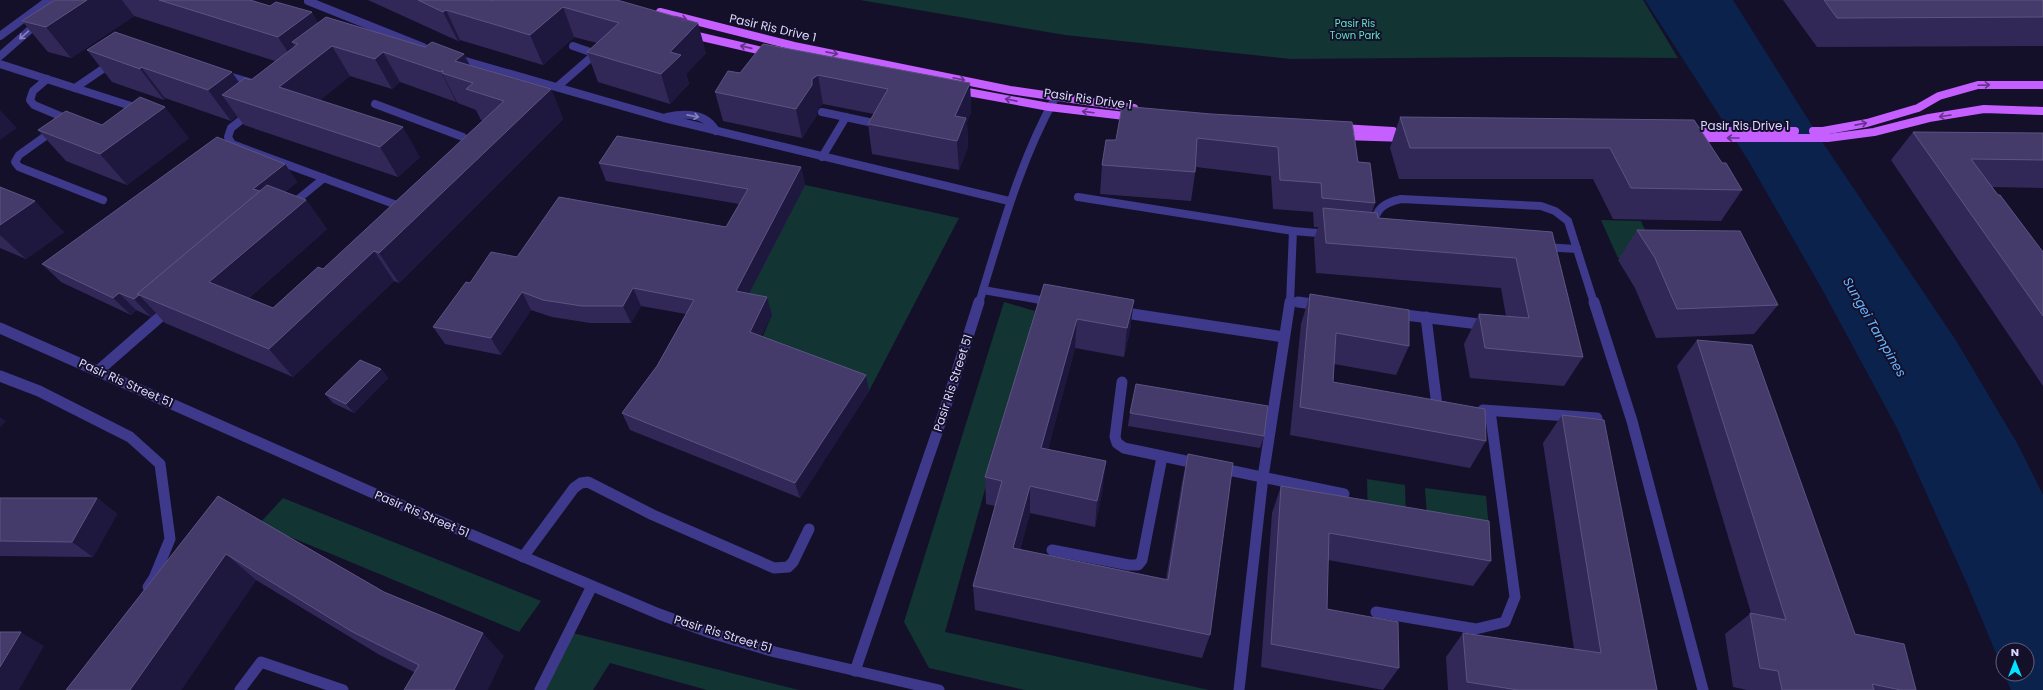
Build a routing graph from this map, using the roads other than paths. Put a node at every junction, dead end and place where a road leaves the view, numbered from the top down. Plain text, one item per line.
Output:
1 (49, 0) edge
2 (308, 1) edge
3 (654, 11) edge
4 (47, 15) edge
5 (677, 30) edge
6 (0, 36) edge
7 (573, 46) dead end
8 (432, 51) edge
9 (595, 54) junction
10 (0, 56) edge
11 (123, 56) edge
12 (446, 56) edge
13 (782, 56) edge
14 (610, 58) edge
15 (0, 64) edge
16 (212, 70) edge
17 (47, 78) junction
18 (2043, 85) edge
19 (263, 86) edge
20 (75, 88) junction
21 (557, 88) junction
22 (952, 89) edge
23 (1055, 98) junction
24 (375, 104) dead end
25 (1049, 107) junction
26 (254, 109) edge
27 (2043, 111) edge
28 (822, 112) dead end
29 (846, 117) junction
30 (69, 120) junction
31 (126, 120) edge
32 (878, 124) edge
33 (83, 125) edge
34 (1677, 130) edge
35 (1331, 131) edge
36 (1415, 134) edge
37 (1710, 135) junction
38 (1825, 135) junction
39 (1682, 138) edge
40 (462, 154) edge
41 (822, 156) junction
42 (324, 178) junction
43 (1078, 197) dead end
44 (103, 200) dead end
45 (1009, 201) junction
46 (402, 207) edge
47 (281, 214) edge
48 (1293, 231) junction
49 (1340, 235) edge
50 (1372, 238) edge
51 (1530, 247) edge
52 (1577, 249) junction
53 (983, 290) junction
54 (1290, 301) junction
55 (177, 302) edge
56 (1061, 303) edge
57 (1328, 306) edge
58 (1107, 310) edge
59 (1388, 313) edge
60 (1426, 317) junction
61 (1491, 325) edge
62 (0, 328) edge
63 (1284, 337) junction
64 (98, 370) junction
65 (0, 376) edge
66 (1122, 382) dead end
67 (1452, 407) edge
68 (1475, 409) edge
69 (1490, 410) junction
70 (1597, 418) edge
71 (1162, 457) junction
72 (1263, 477) junction
73 (1344, 494) dead end
74 (809, 529) dead end
75 (1052, 550) dead end
76 (523, 557) junction
77 (592, 586) junction
78 (141, 597) edge
79 (1376, 612) dead end
80 (855, 671) junction
81 (240, 690) edge
82 (343, 690) edge
83 (540, 690) edge
84 (939, 690) edge
85 (1240, 690) edge
86 (1703, 690) edge

1 - 6 street
2 - 8 street
3 -> 23 main road, Pasir Ris Drive 1
4 -> 10 street
13 -> 5 main road, Pasir Ris Drive 1
7 - 9 street
9 - 14 street
9 - 21 street
11 - 20 street
12 - 21 street
15 - 17 street
16 - 19 street
17 - 20 street
17 - 30 street
38 -> 18 main road, Pasir Ris Drive 1
20 - 31 street
21 - 41 street
25 -> 22 main road, Pasir Ris Drive 1
23 - 25 street, Pasir Ris Street 51
23 -> 25 main road, Pasir Ris Drive 1
24 - 40 street
25 - 45 street, Pasir Ris Street 51
26 - 42 street
27 -> 38 main road, Pasir Ris Drive 1
28 - 29 street
29 - 32 street
29 - 41 street
30 - 33 street
30 - 44 street
34 - 37 main road, Pasir Ris Drive 1
35 - 36 main road
37 - 38 main road, Pasir Ris Drive 1
37 - 39 main road, Pasir Ris Drive 1
41 - 45 street
42 - 46 street
42 - 47 street
43 - 48 street
45 - 53 street, Pasir Ris Street 51
48 - 49 street
48 - 54 street
50 - 52 street
51 - 52 street
52 - 86 street
53 - 56 street
53 - 80 street, Pasir Ris Street 51
54 - 57 street
54 - 63 street
55 - 64 street
58 - 63 street
59 - 60 street
60 - 61 street
60 - 67 street
62 - 64 street, Pasir Ris Street 51
63 - 72 street
64 - 76 street, Pasir Ris Street 51
65 - 78 street
66 - 71 street
68 - 69 street
69 - 70 street
69 - 79 street
71 - 72 street
71 - 75 street
72 - 73 street
72 - 85 street
74 - 76 street
76 - 77 street, Pasir Ris Street 51
77 - 80 street, Pasir Ris Street 51
77 - 83 street
80 - 84 street, Pasir Ris Street 51
81 - 82 street

